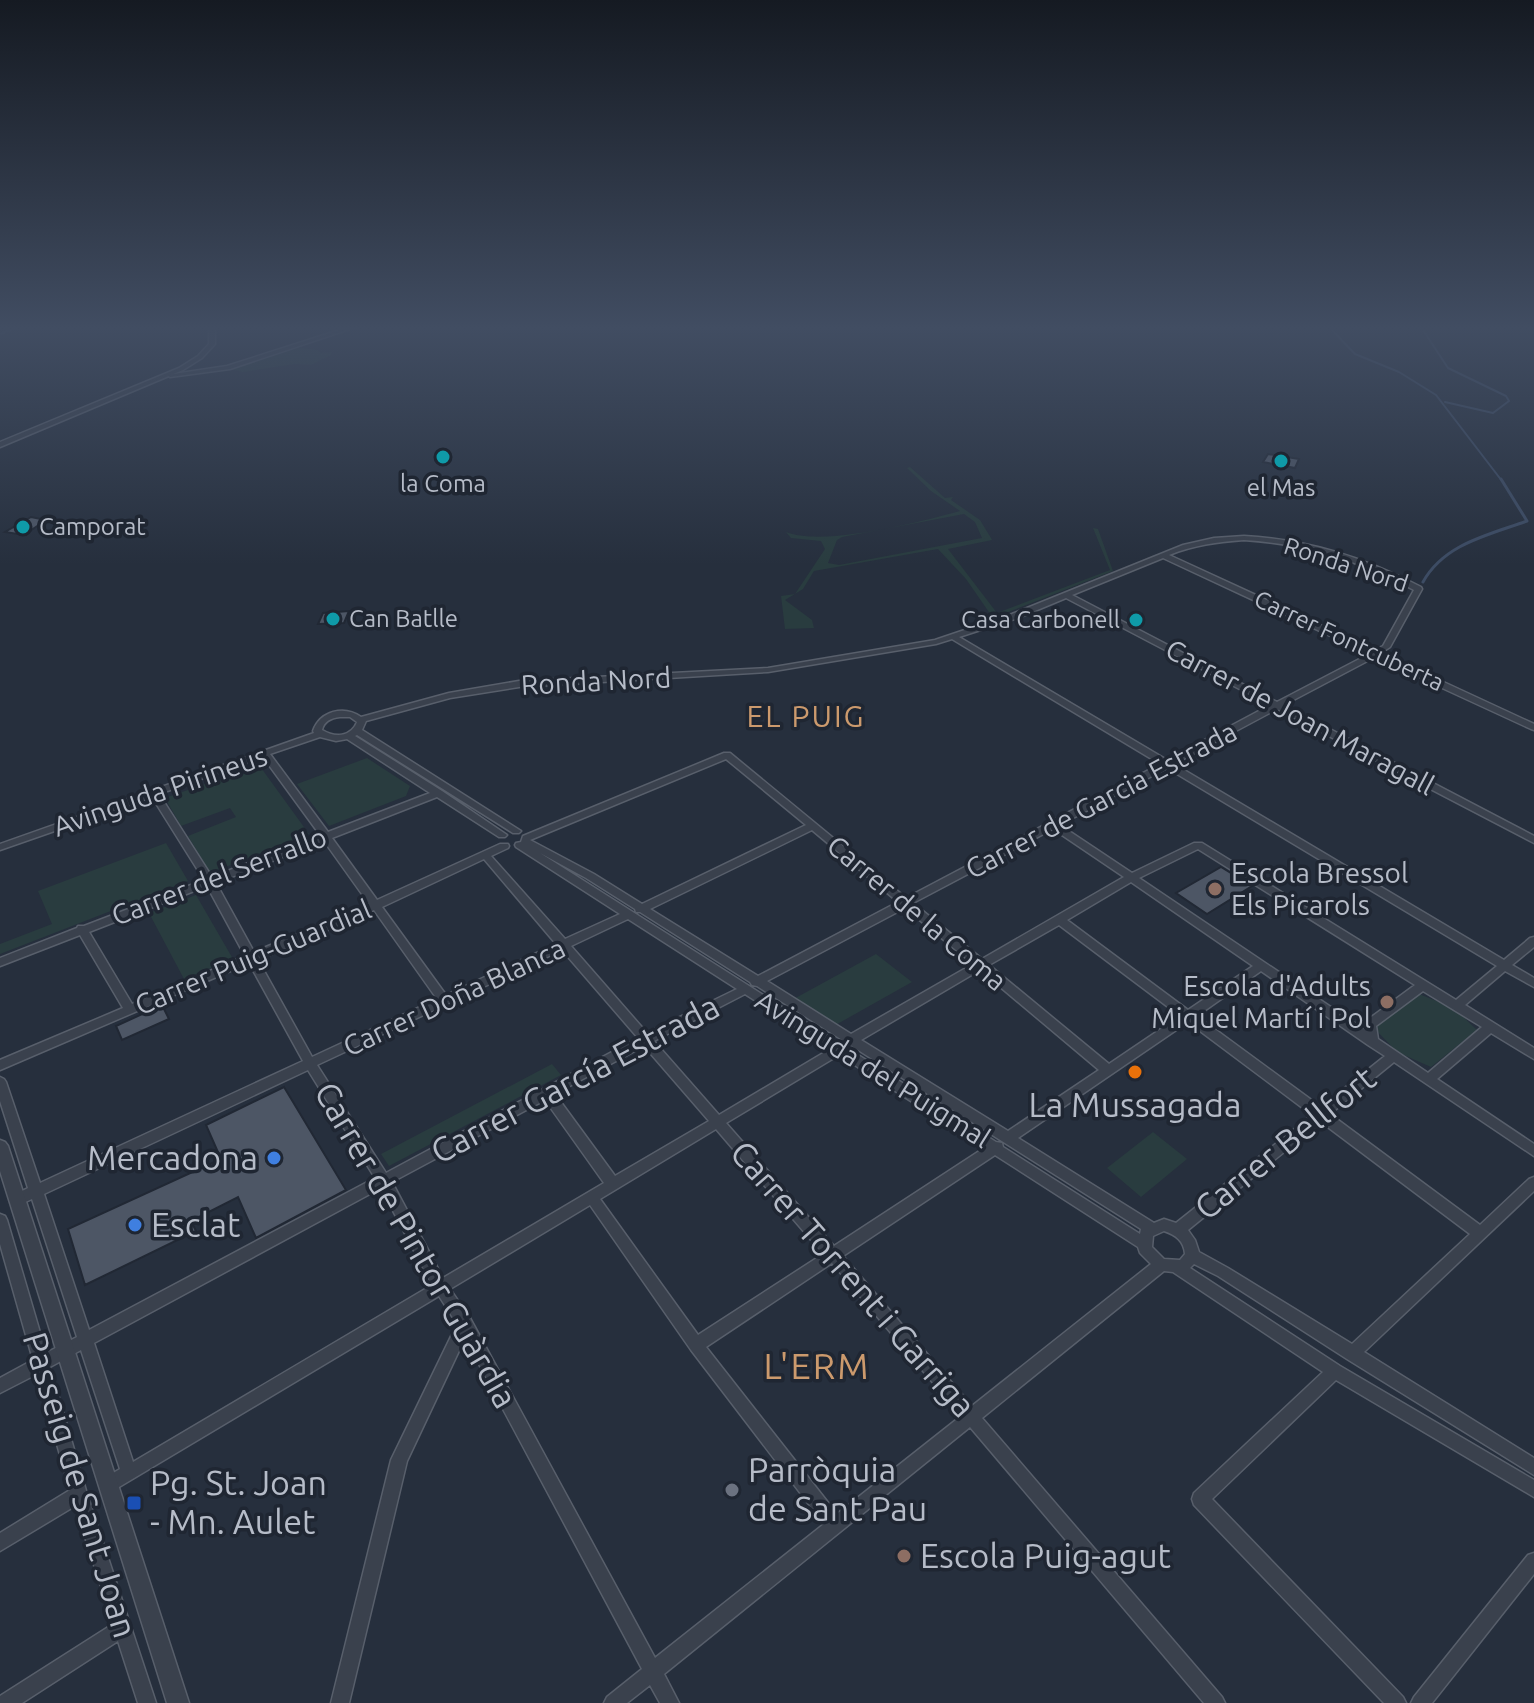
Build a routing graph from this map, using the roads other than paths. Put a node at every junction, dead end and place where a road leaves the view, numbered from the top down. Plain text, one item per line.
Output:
1 (89, 406) edge
2 (0, 445) edge
3 (1166, 556) junction
4 (1418, 589) joint
5 (1070, 597) junction
6 (956, 639) junction
7 (1376, 653) junction
8 (1278, 705) junction
9 (362, 719) junction
10 (1534, 727) edge
11 (319, 734) junction
12 (353, 734) junction
13 (265, 754) junction
14 (1168, 764) junction
15 (154, 793) junction
16 (439, 793) junction
17 (1054, 825) junction
18 (812, 826) junction
19 (516, 831) junction
20 (328, 835) junction
21 (1534, 840) edge
22 (503, 841) junction
23 (524, 841) junction
24 (0, 847) edge
25 (487, 857) junction
26 (1131, 878) junction
27 (209, 880) junction
28 (905, 904) junction
29 (374, 906) junction
30 (635, 911) junction
31 (1060, 920) junction
32 (82, 929) junction
33 (1534, 941) edge
34 (565, 945) junction
35 (250, 958) junction
36 (0, 962) edge
37 (1506, 966) junction
38 (981, 967) junction
39 (1260, 967) junction
40 (1534, 983) edge
41 (751, 985) junction
42 (1423, 985) junction
43 (444, 1000) junction
44 (1456, 1006) junction
45 (129, 1009) junction
46 (1188, 1016) junction
47 (1490, 1027) junction
48 (645, 1040) junction
49 (1372, 1042) junction
50 (846, 1044) junction
51 (1534, 1054) edge
52 (1393, 1056) junction
53 (0, 1065) edge
54 (311, 1065) junction
55 (1108, 1070) junction
56 (1429, 1079) junction
57 (0, 1082) edge
58 (547, 1093) junction
59 (1318, 1115) junction
60 (717, 1122) junction
61 (1003, 1143) junction
62 (0, 1146) edge
63 (1534, 1151) edge
64 (384, 1181) junction
65 (612, 1183) junction
66 (1534, 1183) edge
67 (35, 1192) junction
68 (591, 1196) junction
69 (17, 1200) junction
70 (0, 1220) edge
71 (1151, 1228) junction
72 (1178, 1230) junction
73 (1481, 1234) junction
74 (1143, 1243) junction
75 (834, 1256) junction
76 (1192, 1256) junction
77 (1169, 1266) junction
78 (440, 1286) junction
79 (465, 1323) junction
80 (86, 1340) junction
81 (696, 1345) junction
82 (66, 1351) junction
83 (1352, 1354) junction
84 (42, 1363) junction
85 (1335, 1371) junction
86 (0, 1386) edge
87 (971, 1416) junction
88 (1534, 1467) edge
89 (129, 1473) junction
90 (109, 1485) junction
91 (1534, 1489) edge
92 (79, 1494) junction
93 (834, 1524) junction
94 (0, 1543) edge
95 (1534, 1561) edge
96 (123, 1628) junction
97 (653, 1671) junction
98 (6, 1703) edge
99 (147, 1703) edge
100 (178, 1703) edge
101 (340, 1703) edge
102 (613, 1703) edge
103 (670, 1703) edge
104 (1216, 1703) edge
105 (1397, 1703) edge
106 (1420, 1703) edge

1 - 2 street
3 - 4 street, Ronda Nord
3 - 5 street, Ronda Nord
3 - 7 street, Carrer Fontcuberta
4 - 7 street, Carrer de Garcia Estrada
5 - 6 street, Ronda Nord
5 - 8 street, Carrer de Joan Maragall
6 - 9 street, Ronda Nord
6 - 14 street
7 - 8 street, Carrer de Garcia Estrada
7 - 10 street, Carrer Fontcuberta
8 - 14 street, Carrer de Garcia Estrada
8 - 21 street, Carrer de Joan Maragall
9 - 11 street, Ronda Nord
9 - 12 street
11 - 12 street
11 - 13 street, Avinguda Pirineus
12 - 16 street
12 - 19 street
13 - 15 street, Avinguda Pirineus
13 - 20 street
14 - 17 street, Carrer de Garcia Estrada
14 - 37 street
15 - 24 street, Avinguda Pirineus
15 - 27 street, Carrer de Pintor Guàrdia
16 - 20 street, Carrer del Serrallo
16 - 22 street
17 - 26 street
17 - 28 street, Carrer de Garcia Estrada
18 - 23 street, Carrer de la Coma
18 - 28 street, Carrer de la Coma
18 - 30 street, Carrer Doña Blanca
19 - 22 street
19 - 23 street, Avinguda del Puigmal
20 - 27 street, Carrer del Serrallo
20 - 29 street
22 - 23 street
22 - 25 street, Carrer Puig-Guardial
23 - 30 street, Avinguda del Puigmal
25 - 29 street, Carrer Puig-Guardial
25 - 34 street, Carrer Torrent i Garriga
26 - 31 street
26 - 39 street
26 - 42 street
27 - 32 street, Carrer del Serrallo
27 - 35 street, Carrer de Pintor Guàrdia
28 - 38 street, Carrer de la Coma
28 - 41 street, Carrer de Garcia Estrada
29 - 35 street, Carrer Puig-Guardial
29 - 43 street
30 - 34 street, Carrer Doña Blanca
30 - 41 street, Avinguda del Puigmal
31 - 38 street
31 - 46 street
32 - 36 street, Carrer del Serrallo
32 - 45 street
33 - 37 street
34 - 43 street, Carrer Doña Blanca
34 - 48 street, Carrer Torrent i Garriga
35 - 45 street, Carrer Puig-Guardial
35 - 54 street, Carrer de Pintor Guàrdia
37 - 40 street
37 - 44 street
38 - 50 street
38 - 55 street, Carrer de la Coma
39 - 46 street
39 - 49 street
41 - 48 street, Carrer García Estrada
41 - 50 street, Avinguda del Puigmal
42 - 44 street
42 - 49 street
43 - 54 street, Carrer Doña Blanca
44 - 47 street
45 - 53 street, Carrer Puig-Guardial
46 - 55 street
46 - 59 street
47 - 51 street
47 - 56 street
48 - 58 street, Carrer García Estrada
48 - 60 street, Carrer Torrent i Garriga
49 - 52 street
50 - 60 street
50 - 61 street, Avinguda del Puigmal
52 - 56 street
52 - 59 street, Carrer Bellfort
54 - 64 street, Carrer de Pintor Guàrdia
54 - 67 street, Carrer Doña Blanca
55 - 61 street
56 - 63 street
57 - 67 street, Passeig de Sant Joan
58 - 64 street, Carrer García Estrada
58 - 65 street
59 - 72 street, Carrer Bellfort
59 - 73 street
60 - 65 street
60 - 75 street, Carrer Torrent i Garriga
61 - 71 street, Avinguda del Puigmal
61 - 74 street, Avinguda del Puigmal
61 - 75 street
62 - 69 street
64 - 78 street, Carrer de Pintor Guàrdia
64 - 80 street, Carrer García Estrada
65 - 68 street
66 - 73 street
67 - 69 street, Carrer Doña Blanca
67 - 80 street, Passeig de Sant Joan
68 - 78 street
68 - 81 street
69 - 82 street
70 - 84 street, Passeig de Sant Joan
71 - 72 street
71 - 74 street
72 - 76 street
73 - 83 street
74 - 77 street
75 - 81 street
75 - 87 street, Carrer Torrent i Garriga
76 - 77 street
76 - 83 street
77 - 85 street
77 - 87 street
78 - 79 street, Carrer de Pintor Guàrdia
78 - 89 street
79 - 97 street, Carrer de Pintor Guàrdia
79 - 101 street
80 - 82 street, Carrer García Estrada
80 - 89 street, Passeig de Sant Joan
81 - 93 street
82 - 84 street, Carrer García Estrada
82 - 90 street
83 - 88 street
84 - 86 street, Carrer García Estrada
84 - 92 street, Passeig de Sant Joan
85 - 91 street
85 - 105 street
87 - 93 street
87 - 104 street, Carrer Torrent i Garriga
89 - 90 street
90 - 100 street
92 - 94 street
92 - 96 street, Passeig de Sant Joan
93 - 97 street
95 - 106 street
96 - 98 street
96 - 99 street, Passeig de Sant Joan
97 - 102 street
97 - 103 street, Carrer de Pintor Guàrdia

